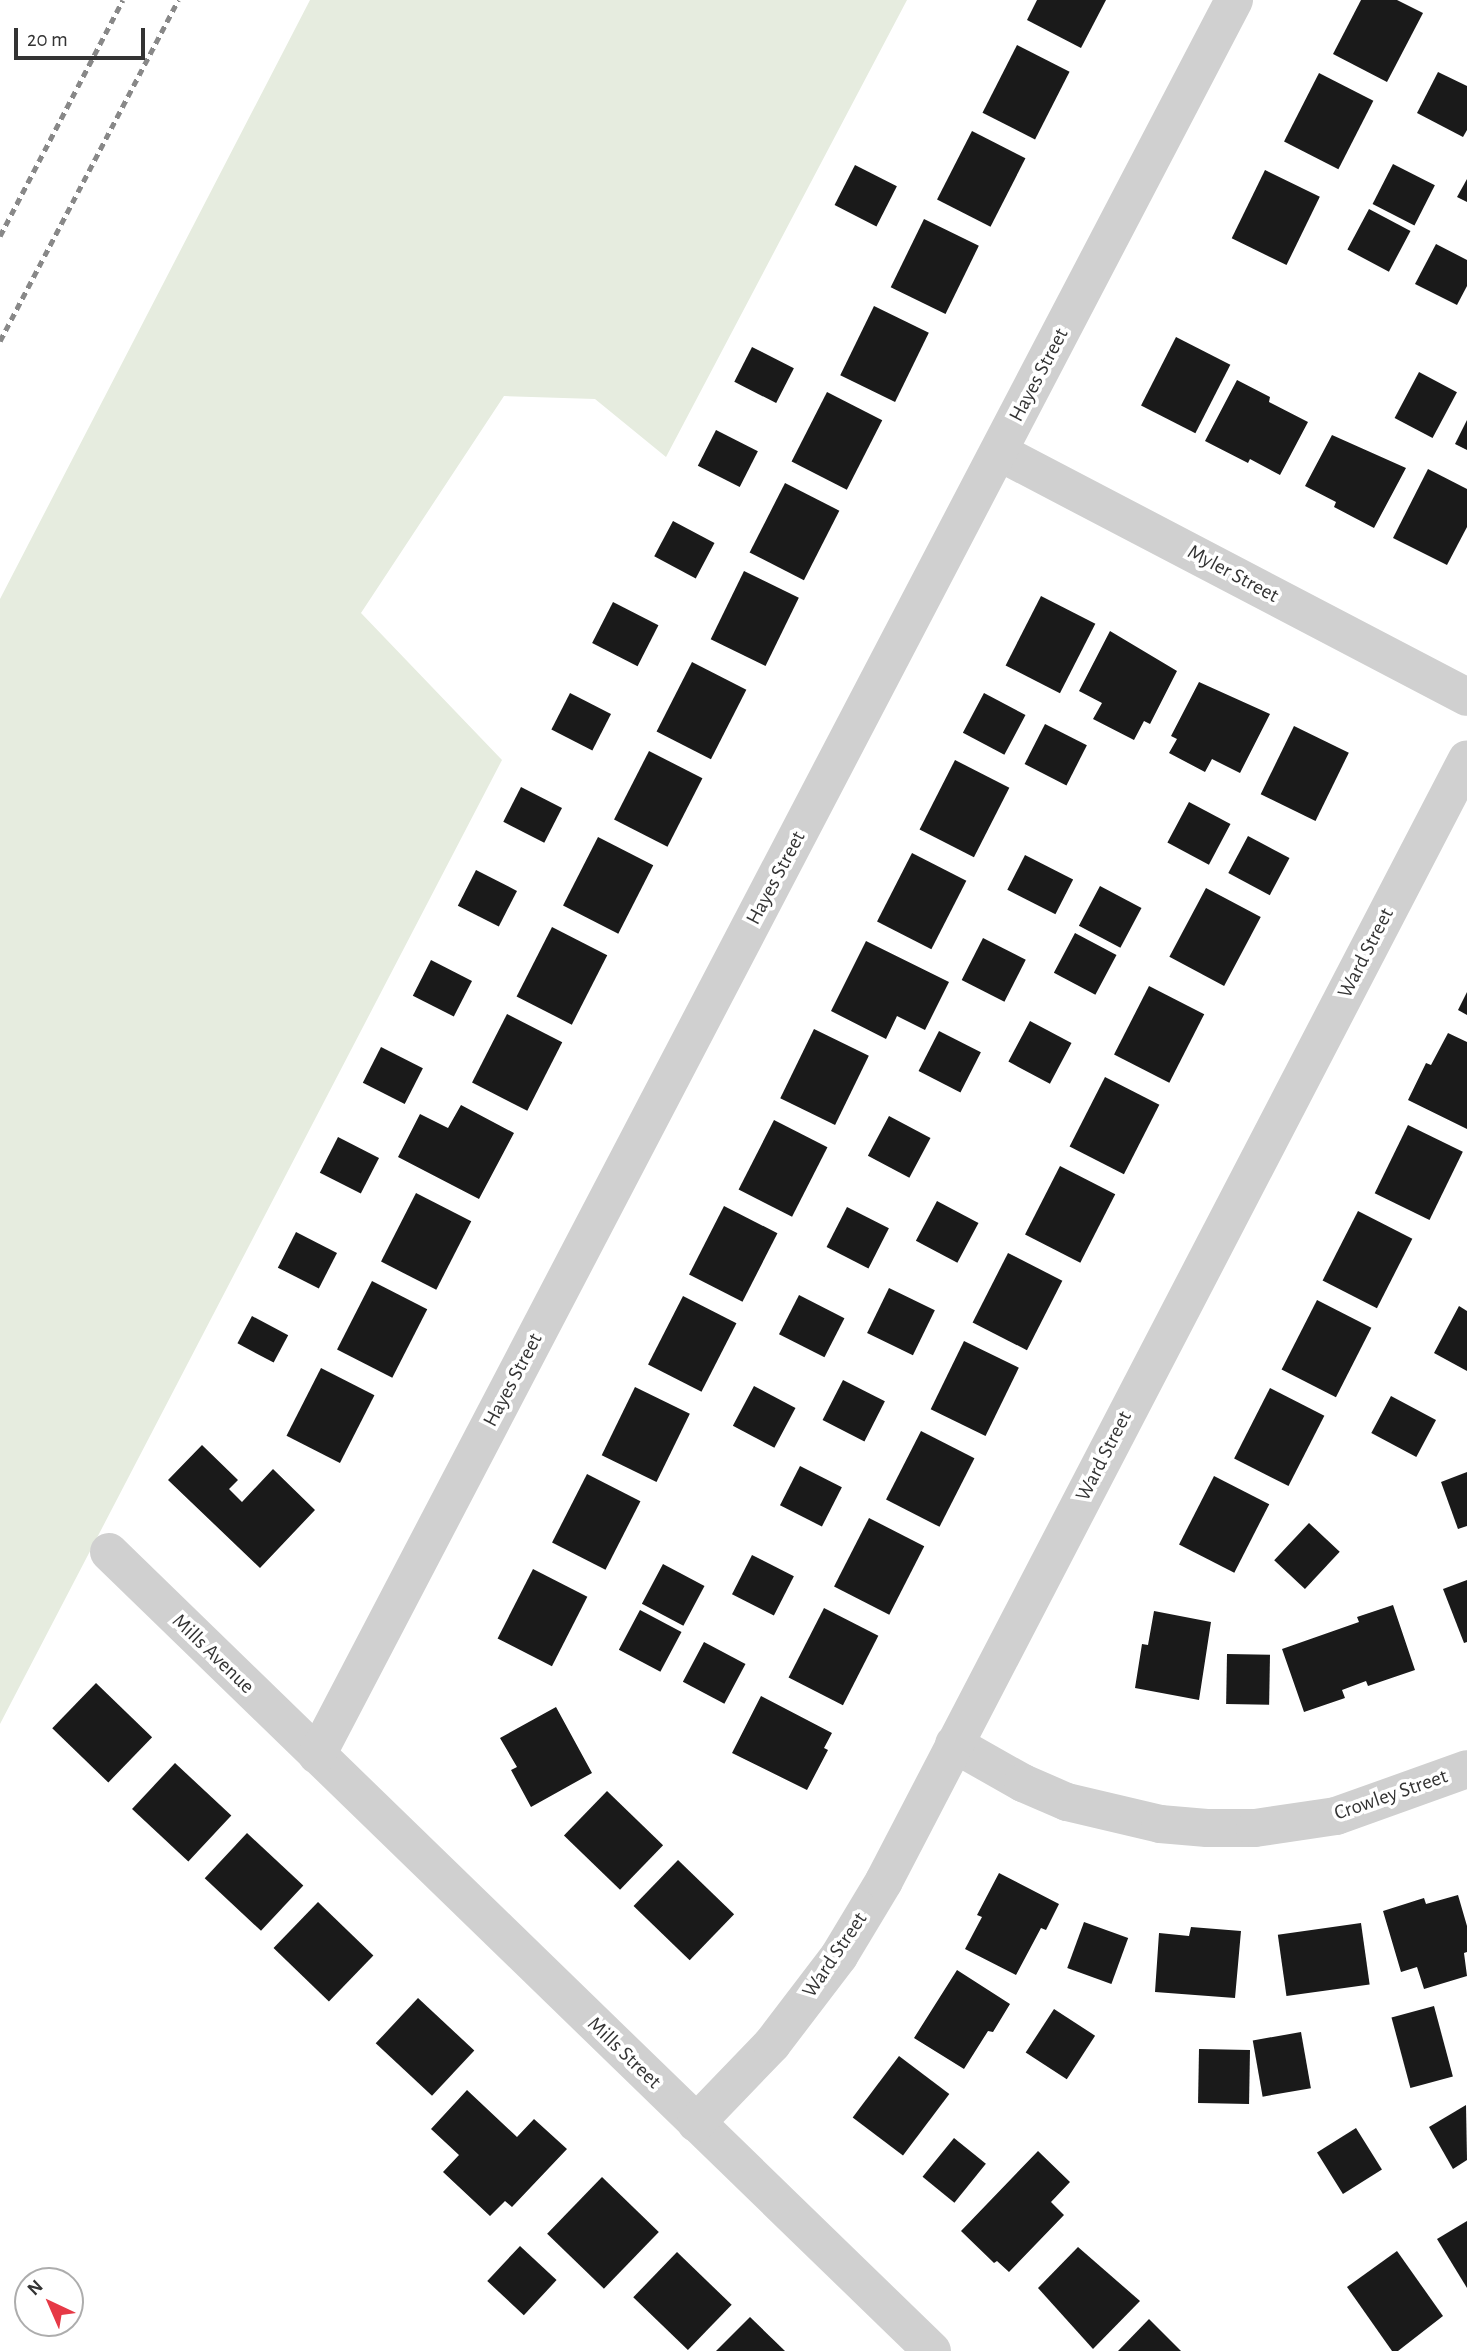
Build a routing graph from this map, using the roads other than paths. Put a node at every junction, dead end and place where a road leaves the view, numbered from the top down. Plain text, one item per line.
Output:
1 (1234, 0) edge
2 (999, 452) junction
3 (1467, 696) edge
4 (1467, 759) edge
5 (109, 1552) dead end
6 (954, 1744) junction
7 (317, 1755) junction
8 (1467, 1769) edge
9 (696, 2123) junction
10 (932, 2351) edge

1 - 2 street, Hayes Street
2 - 3 street, Myler Street
2 - 7 street, Hayes Street
4 - 6 street, Ward Street
5 - 7 street, Mills Avenue
6 - 8 street, Crowley Street
6 - 9 street, Ward Street
7 - 9 street, Mills Street
9 - 10 street, Mills Street

